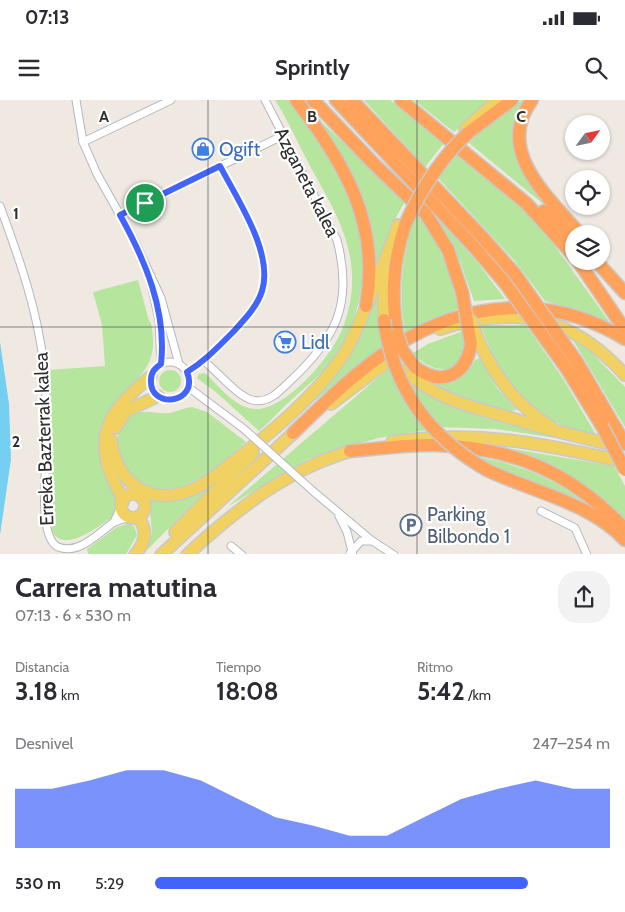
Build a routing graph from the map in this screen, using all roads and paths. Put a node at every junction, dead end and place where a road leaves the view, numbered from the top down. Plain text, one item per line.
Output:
1 (76, 100) edge
2 (171, 100) edge
3 (265, 100) edge
4 (296, 100) edge
5 (314, 100) edge
6 (336, 100) edge
7 (352, 100) edge
8 (401, 100) edge
9 (498, 100) edge
10 (512, 100) edge
11 (532, 100) edge
12 (467, 131) junction
13 (284, 135) junction
14 (84, 142) junction
15 (464, 150) junction
16 (220, 166) junction
17 (0, 206) edge
18 (120, 215) junction
19 (402, 225) junction
20 (573, 225) edge
21 (565, 230) edge
22 (565, 246) edge
23 (388, 254) junction
24 (584, 270) edge
25 (605, 270) edge
26 (609, 270) edge
27 (149, 274) junction
28 (510, 279) junction
29 (625, 291) edge
30 (366, 306) junction
31 (384, 320) junction
32 (625, 330) edge
33 (625, 339) edge
34 (476, 344) junction
35 (204, 361) junction
36 (161, 364) junction
37 (179, 364) junction
38 (410, 368) junction
39 (187, 372) junction
40 (625, 375) edge
41 (151, 376) junction
42 (188, 387) junction
43 (158, 396) junction
44 (294, 410) junction
45 (607, 423) junction
46 (293, 433) junction
47 (563, 434) junction
48 (111, 440) junction
49 (625, 446) edge
50 (350, 451) junction
51 (625, 462) edge
52 (625, 470) edge
53 (134, 494) junction
54 (122, 504) junction
55 (541, 511) dead end
56 (336, 512) junction
57 (134, 517) junction
58 (114, 522) junction
59 (625, 529) edge
60 (625, 540) edge
61 (374, 542) junction
62 (231, 546) dead end
63 (384, 551) edge
64 (349, 552) edge
65 (135, 554) edge
66 (154, 554) edge
67 (161, 554) edge
68 (187, 554) edge
69 (242, 554) edge
70 (394, 554) edge
71 (587, 554) edge

1 - 14 street
2 - 14 street
3 - 13 street, Azganeta kalea
4 - 30 highway
5 - 34 highway, bridge
6 - 28 highway
7 - 28 highway
8 - 15 highway
9 - 12 main road
10 - 12 highway
11 - 20 highway
12 - 19 highway, bridge
13 - 16 street
13 - 35 street, Azganeta kalea
14 - 18 street
15 - 21 highway
15 - 22 highway
16 - 18 street
16 - 35 street
17 - 58 street, Erreka Bazterrak kalea
18 - 27 street
19 - 23 main road
19 - 38 highway, bridge
23 - 30 main road
23 - 31 main road
24 - 32 highway
25 - 29 highway
26 - 29 highway
27 - 36 street
27 - 37 street
28 - 45 highway, bridge
30 - 44 main road
31 - 38 main road, bridge
31 - 60 highway, bridge
33 - 46 highway
34 - 38 highway
34 - 47 main road
35 - 39 street
36 - 37 street
36 - 41 street
37 - 39 street
38 - 47 main road
39 - 42 street
40 - 46 main road
41 - 43 street
41 - 54 main road
42 - 43 street
42 - 56 street, bridge
43 - 48 main road
44 - 48 main road
44 - 66 main road
45 - 49 highway
45 - 52 highway, bridge
46 - 67 main road
47 - 49 main road
48 - 53 main road
50 - 51 main road
50 - 59 highway
50 - 68 main road
53 - 54 main road
53 - 57 main road
54 - 57 main road
54 - 58 street, Erreka Bazterrak kalea
55 - 71 street
56 - 61 street
56 - 64 street
57 - 58 street, Erreka Bazterrak kalea
57 - 65 main road
61 - 63 street
61 - 64 street
62 - 69 street
63 - 70 street

